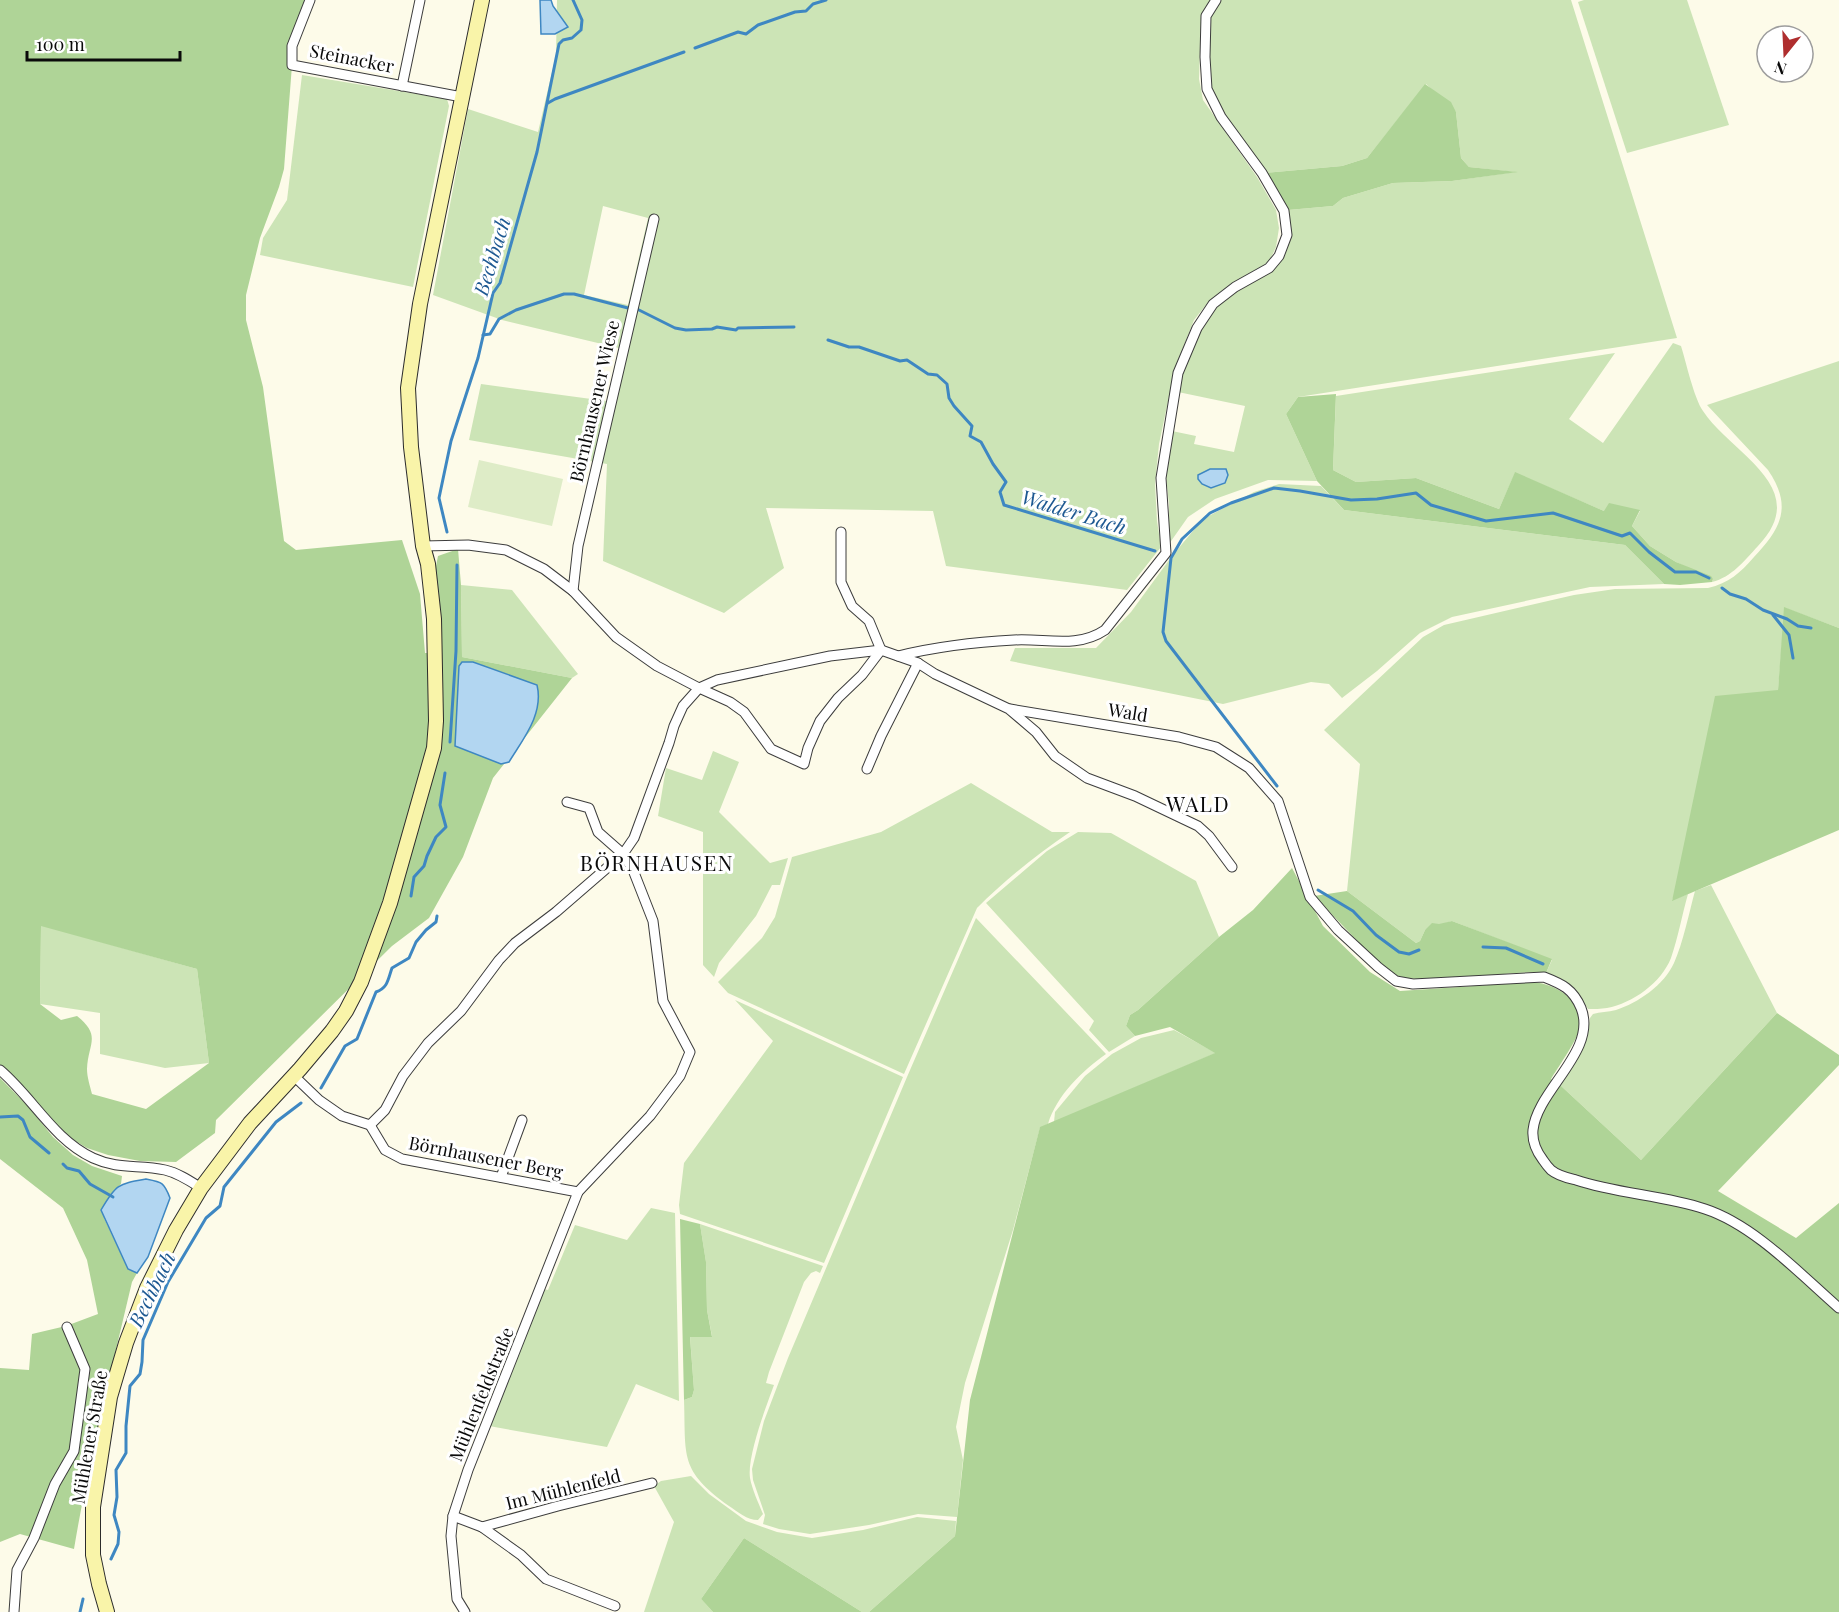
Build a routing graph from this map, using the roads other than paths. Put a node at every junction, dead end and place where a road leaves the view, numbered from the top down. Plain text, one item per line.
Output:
1 (310, 0) edge
2 (420, 0) edge
3 (482, 0) edge
4 (1216, 0) edge
5 (402, 86) junction
6 (462, 97) junction
7 (654, 219) dead end
8 (841, 532) dead end
9 (423, 546) junction
10 (573, 591) junction
11 (881, 650) junction
12 (898, 656) junction
13 (918, 663) junction
14 (699, 688) junction
15 (1009, 709) junction
16 (867, 769) dead end
17 (567, 802) dead end
18 (623, 854) junction
19 (1232, 867) dead end
20 (0, 1070) edge
21 (297, 1073) junction
22 (522, 1120) dead end
23 (370, 1125) junction
24 (501, 1178) junction
25 (201, 1188) junction
26 (578, 1192) junction
27 (1839, 1308) edge
28 (67, 1327) dead end
29 (652, 1483) dead end
30 (453, 1516) junction
31 (482, 1527) junction
32 (615, 1606) dead end
33 (14, 1612) edge
34 (107, 1612) edge
35 (465, 1612) edge

1 - 5 street, Steinacker
2 - 5 street, Steinacker
3 - 6 main road
4 - 12 street
5 - 6 street, Steinacker
6 - 9 main road, Mühlener Straße
7 - 10 street, Börnhausener Wiese
8 - 11 street
9 - 10 street
9 - 21 main road, Mühlener Straße
10 - 14 street
11 - 12 street
11 - 14 street
11 - 14 street
12 - 13 street
13 - 15 street
13 - 16 street
14 - 18 street
15 - 19 street
15 - 27 street, Wald
17 - 18 street
18 - 23 street
18 - 26 street, Börnhausener Berg
20 - 25 street
21 - 23 street
21 - 25 main road, Mühlener Straße
22 - 24 street
23 - 24 street, Börnhausener Berg
24 - 26 street, Börnhausener Berg
25 - 34 main road, Mühlener Straße
26 - 30 street, Mühlenfeldstraße
28 - 33 street
29 - 31 street, Im Mühlenfeld
30 - 31 street, Im Mühlenfeld
30 - 35 street, Mühlenfeldstraße
31 - 32 street, Im Mühlenfeld

